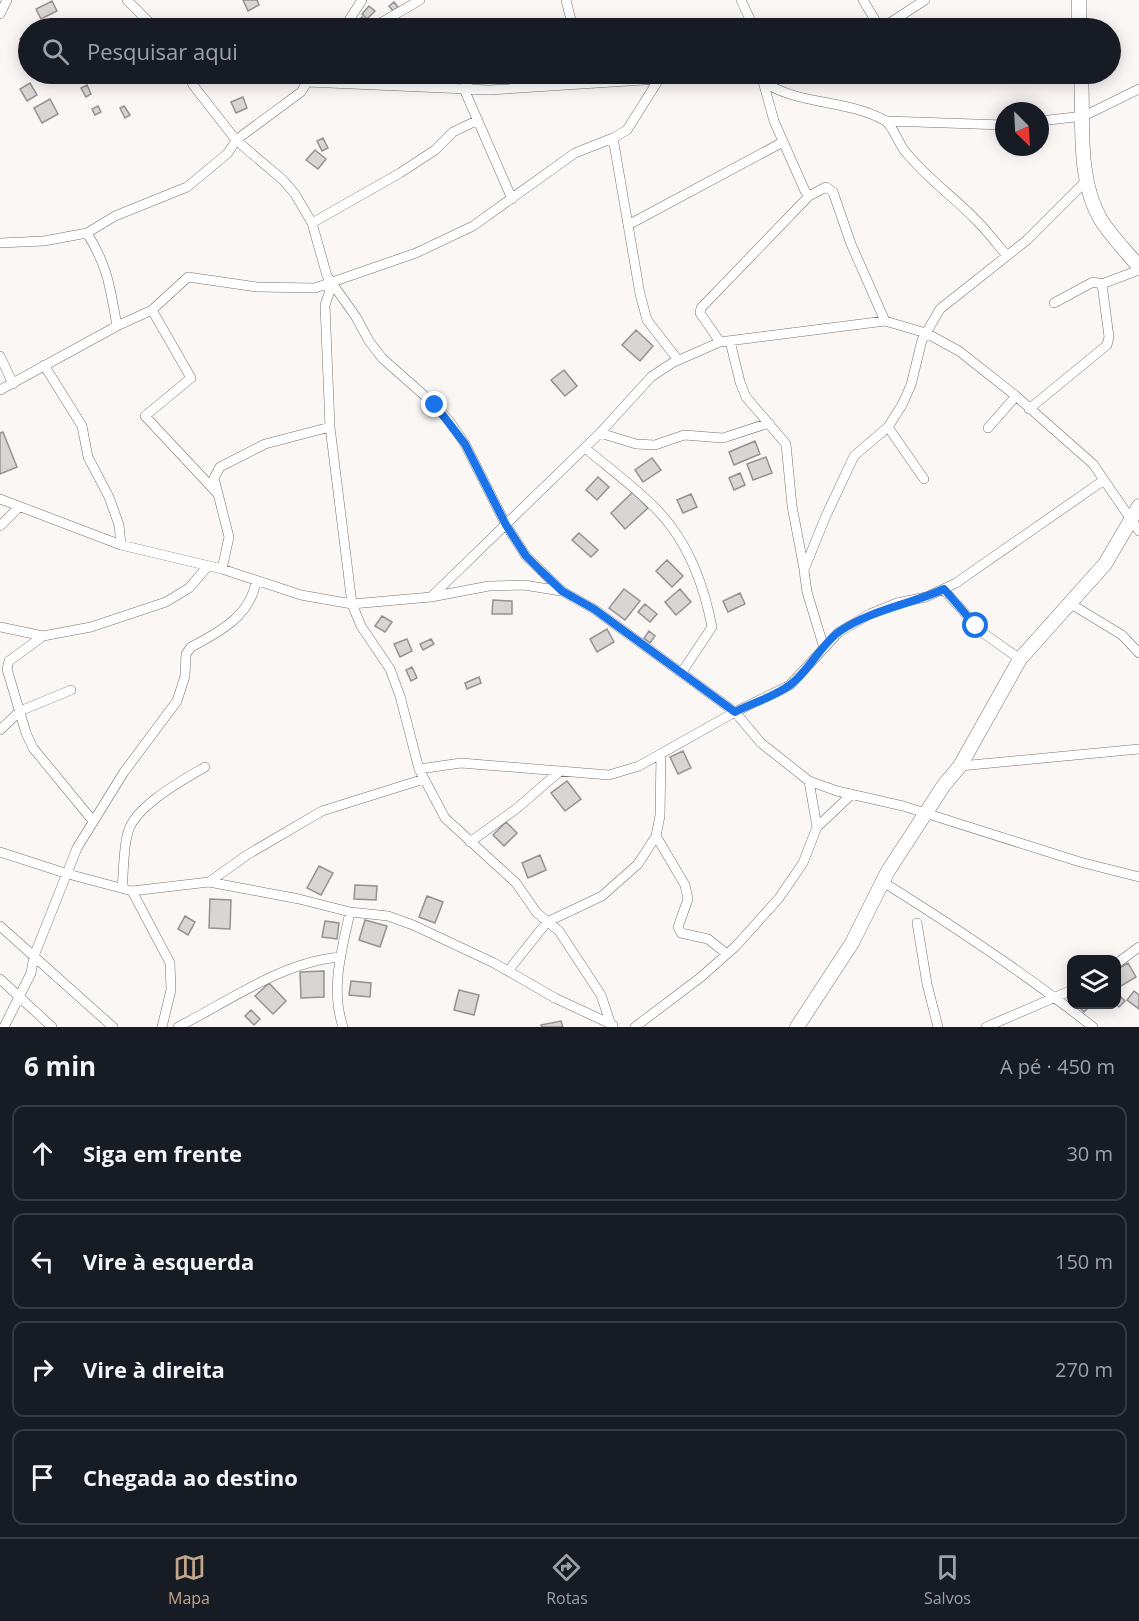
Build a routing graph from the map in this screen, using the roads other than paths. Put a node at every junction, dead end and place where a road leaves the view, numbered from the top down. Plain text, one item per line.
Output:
1 (7, 0) edge
2 (127, 0) edge
3 (362, 0) edge
4 (420, 0) edge
5 (566, 0) edge
6 (741, 0) edge
7 (863, 0) edge
8 (925, 0) edge
9 (1079, 0) edge
10 (0, 14) edge
11 (145, 18) edge
12 (350, 18) edge
13 (389, 18) edge
14 (570, 18) edge
15 (749, 18) edge
16 (875, 18) edge
17 (897, 18) edge
18 (1079, 18) edge
19 (193, 84) edge
20 (305, 84) edge
21 (396, 84) edge
22 (465, 84) edge
23 (603, 84) edge
24 (656, 84) edge
25 (764, 84) edge
26 (769, 84) edge
27 (1082, 84) edge
28 (581, 86) joint
29 (467, 89) junction
30 (1139, 89) edge
31 (1084, 116) junction
32 (478, 120) junction
33 (1049, 120) edge
34 (887, 121) junction
35 (995, 125) edge
36 (613, 138) junction
37 (236, 140) junction
38 (783, 142) junction
39 (1087, 180) junction
40 (809, 196) junction
41 (512, 199) junction
42 (312, 223) junction
43 (628, 225) junction
44 (87, 233) junction
45 (0, 243) edge
46 (1007, 256) junction
47 (1139, 269) edge
48 (332, 284) junction
49 (1102, 284) junction
50 (1054, 303) dead end
51 (152, 310) junction
52 (885, 321) junction
53 (117, 326) junction
54 (926, 333) junction
55 (725, 342) junction
56 (0, 356) edge
57 (678, 360) junction
58 (44, 365) junction
59 (13, 384) junction
60 (0, 390) edge
61 (1016, 396) junction
62 (1029, 409) junction
63 (769, 423) junction
64 (330, 427) junction
65 (888, 427) junction
66 (988, 428) dead end
67 (600, 433) junction
68 (585, 448) junction
69 (924, 479) dead end
70 (1104, 480) junction
71 (217, 493) junction
72 (0, 499) edge
73 (1139, 506) edge
74 (19, 507) junction
75 (506, 525) junction
76 (1135, 525) edge
77 (0, 526) edge
78 (121, 545) junction
79 (208, 566) junction
80 (222, 569) junction
81 (804, 570) junction
82 (256, 581) junction
83 (944, 589) junction
84 (562, 591) junction
85 (431, 597) junction
86 (352, 604) junction
87 (1071, 604) junction
88 (0, 627) edge
89 (43, 636) junction
90 (824, 648) junction
91 (1139, 653) edge
92 (1020, 659) junction
93 (682, 672) junction
94 (71, 690) dead end
95 (20, 711) junction
96 (735, 712) junction
97 (0, 730) edge
98 (1139, 749) edge
99 (661, 754) junction
100 (205, 766) dead end
101 (960, 766) junction
102 (419, 769) junction
103 (559, 772) junction
104 (424, 779) junction
105 (809, 781) junction
106 (852, 794) junction
107 (926, 814) junction
108 (93, 821) junction
109 (817, 827) junction
110 (656, 836) junction
111 (470, 842) junction
112 (0, 852) edge
113 (68, 874) junction
114 (1139, 877) edge
115 (209, 882) junction
116 (883, 882) junction
117 (122, 888) junction
118 (132, 891) junction
119 (350, 912) junction
120 (547, 922) junction
121 (917, 923) dead end
122 (0, 926) edge
123 (1139, 946) edge
124 (727, 954) junction
125 (34, 957) junction
126 (341, 957) junction
127 (1121, 960) edge
128 (508, 971) junction
129 (0, 978) edge
130 (1067, 992) edge
131 (20, 997) junction
132 (1057, 998) junction
133 (612, 1024) edge
134 (640, 1026) edge
135 (4, 1027) edge
136 (52, 1027) edge
137 (113, 1027) edge
138 (162, 1027) edge
139 (178, 1027) edge
140 (343, 1027) edge
141 (797, 1027) edge
142 (938, 1027) edge
143 (986, 1027) edge
144 (1093, 1027) edge

1 - 10 street
2 - 11 street
3 - 12 street
4 - 13 street
5 - 14 street
6 - 15 street
7 - 16 street
8 - 17 street
9 - 18 street
19 - 37 street
20 - 37 street
21 - 29 street
22 - 29 street
23 - 28 street
24 - 36 street
25 - 38 street
26 - 34 street
27 - 31 street
28 - 29 street
29 - 32 street
30 - 31 street
31 - 33 street
31 - 39 street
32 - 41 street
32 - 42 street
34 - 35 street
34 - 46 street
36 - 41 street
36 - 43 street
37 - 42 street
37 - 44 street
38 - 40 street
38 - 43 street
39 - 46 street
39 - 47 street
40 - 52 street
40 - 55 street
41 - 48 street
42 - 48 street
43 - 57 street
44 - 45 street
44 - 53 street
46 - 54 street
47 - 49 street
48 - 51 street
48 - 64 street
48 - 75 street
49 - 50 street
49 - 62 street
51 - 53 street
51 - 71 street
52 - 54 street
52 - 55 street
53 - 58 street
54 - 61 street
54 - 65 street
55 - 57 street
55 - 63 street
56 - 59 street
57 - 67 street
58 - 59 street
58 - 78 street
59 - 60 street
61 - 62 street
61 - 66 street
62 - 70 street
63 - 67 street
63 - 81 street
64 - 71 street
64 - 86 street
65 - 69 street
65 - 81 street
67 - 68 street
68 - 75 street
68 - 93 street
70 - 76 street
70 - 83 street
71 - 80 street
72 - 74 street
73 - 76 street
74 - 77 street
74 - 78 street
75 - 84 street
75 - 85 street
76 - 87 street
78 - 79 street
79 - 80 street
79 - 89 street
80 - 82 street
81 - 90 street
82 - 86 street
82 - 108 street
83 - 90 street
83 - 92 street
84 - 85 street
84 - 93 street
85 - 86 street
86 - 102 street
87 - 91 street
87 - 92 street
88 - 89 street
89 - 95 street
90 - 96 street
92 - 101 street
93 - 96 street
94 - 95 street
95 - 97 street
95 - 108 street
96 - 99 street
96 - 105 street
98 - 101 street
99 - 103 street
99 - 110 street
100 - 117 street
101 - 107 street
102 - 103 street
102 - 104 street
103 - 111 street
104 - 111 street
104 - 115 street
105 - 106 street
105 - 109 street
106 - 107 street
106 - 109 street
107 - 114 street
107 - 116 street
108 - 113 street
109 - 124 street
110 - 120 street
110 - 124 street
111 - 120 street
112 - 113 street
113 - 117 street
113 - 125 street
115 - 118 street
115 - 119 street
116 - 132 street
116 - 141 street
117 - 118 street
118 - 138 street
119 - 126 street
119 - 128 street
120 - 128 street
120 - 133 street
121 - 142 street
122 - 125 street
123 - 127 street
124 - 134 street
125 - 131 street
125 - 137 street
126 - 139 street
126 - 140 street
128 - 133 street
129 - 131 street
130 - 132 street
131 - 135 street
131 - 136 street
132 - 143 street
132 - 144 street

